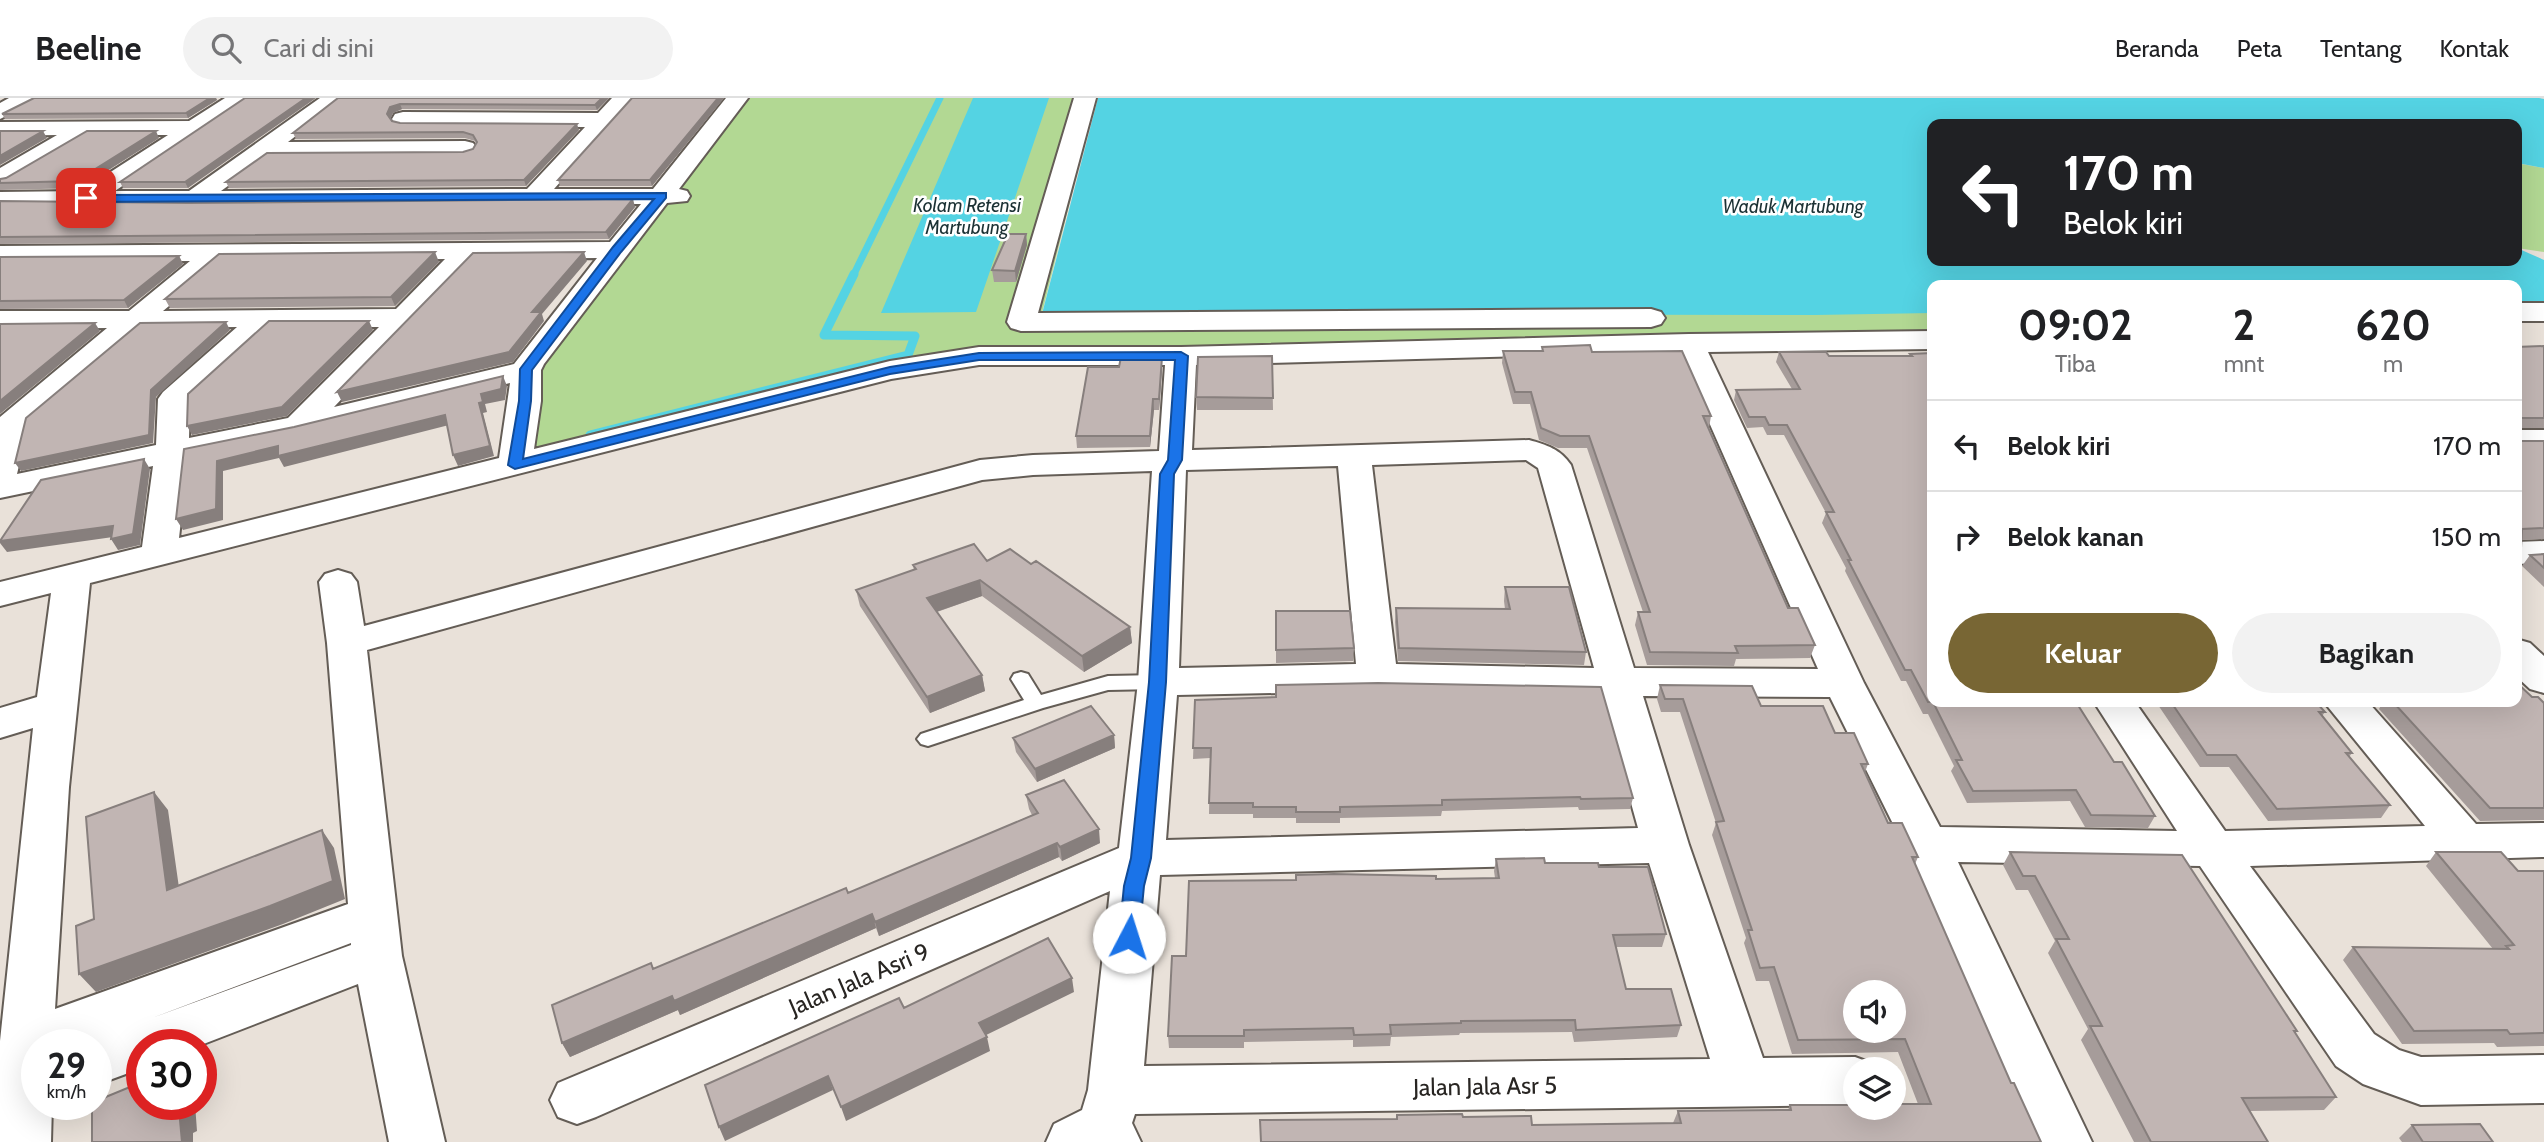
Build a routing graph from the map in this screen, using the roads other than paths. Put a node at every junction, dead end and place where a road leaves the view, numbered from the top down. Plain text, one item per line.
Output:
1 (25, 98) edge
2 (240, 98) edge
3 (334, 98) edge
4 (429, 98) edge
5 (624, 98) edge
6 (737, 98) edge
7 (1085, 98) edge
8 (0, 112) edge
9 (403, 119) junction
10 (496, 120) junction
11 (604, 120) junction
12 (0, 128) edge
13 (84, 128) junction
14 (194, 128) junction
15 (465, 148) junction
16 (264, 149) junction
17 (365, 149) junction
18 (0, 153) edge
19 (44, 153) junction
20 (0, 178) edge
21 (534, 196) junction
22 (668, 196) junction
23 (411, 197) junction
24 (86, 198) junction
25 (195, 198) junction
26 (0, 199) edge
27 (469, 250) junction
28 (617, 250) junction
29 (120, 252) junction
30 (217, 252) junction
31 (0, 254) edge
32 (2522, 312) edge
33 (2544, 312) edge
34 (1927, 316) edge
35 (404, 318) junction
36 (134, 319) junction
37 (264, 319) junction
38 (2, 321) edge
39 (2522, 337) edge
40 (2544, 337) edge
41 (1927, 340) edge
42 (1689, 343) junction
43 (1181, 356) junction
44 (526, 369) junction
45 (299, 425) junction
46 (2522, 440) edge
47 (2544, 440) edge
48 (172, 450) junction
49 (1354, 455) junction
50 (516, 457) junction
51 (1175, 460) junction
52 (0, 475) edge
53 (0, 488) edge
54 (160, 547) junction
55 (2522, 552) edge
56 (2544, 552) edge
57 (72, 575) junction
58 (338, 582) dead end
59 (0, 594) edge
60 (347, 642) junction
61 (2522, 658) edge
62 (1377, 677) junction
63 (1021, 679) dead end
64 (2544, 679) edge
65 (1158, 682) junction
66 (1618, 682) junction
67 (1844, 682) junction
68 (1035, 703) junction
69 (55, 706) junction
70 (2117, 707) edge
71 (2349, 707) edge
72 (0, 723) edge
73 (928, 739) dead end
74 (2544, 840) edge
75 (2464, 841) junction
76 (1926, 844) junction
77 (1665, 845) junction
78 (2213, 849) junction
79 (1141, 858) junction
80 (375, 935) junction
81 (32, 1029) edge
82 (112, 1039) edge
83 (112, 1055) edge
84 (2544, 1079) edge
85 (1843, 1081) edge
86 (1744, 1082) junction
87 (577, 1100) dead end
88 (25, 1120) edge
89 (1101, 1125) edge
90 (23, 1142) edge
91 (417, 1142) edge
92 (2064, 1142) edge

1 - 8 street
2 - 14 street
3 - 16 street
4 - 9 street
5 - 11 street
6 - 22 street
7 - 34 street
9 - 10 street
9 - 17 street
10 - 11 street
10 - 15 street
11 - 21 street
12 - 13 street
13 - 14 street
13 - 19 street
14 - 24 street
15 - 17 street
15 - 23 street
16 - 17 street
16 - 25 street
18 - 19 street
19 - 20 street
21 - 22 street
21 - 23 street
22 - 28 street
23 - 25 street
24 - 25 street
24 - 26 street
25 - 29 street
27 - 28 street
27 - 30 street
27 - 35 street
28 - 44 street
29 - 30 street
29 - 31 street
30 - 36 street
32 - 33 street
35 - 37 street
35 - 45 street
36 - 37 street
36 - 38 street
36 - 52 street
37 - 48 street
39 - 40 street
41 - 42 street
42 - 43 street
42 - 67 street
43 - 50 street
43 - 51 street
44 - 45 street
44 - 50 street
45 - 48 street
46 - 47 street
48 - 53 street
48 - 54 street
49 - 51 street
49 - 62 street
49 - 66 street
50 - 54 street
51 - 60 street
51 - 65 street
54 - 57 street
55 - 56 street
57 - 59 street
57 - 69 street
58 - 60 street
60 - 80 street
61 - 64 street
62 - 65 street
62 - 66 street
63 - 68 lane
65 - 68 lane
65 - 79 street
66 - 67 street
66 - 77 street
67 - 76 street
68 - 73 lane
69 - 72 street
69 - 81 street
70 - 78 street
71 - 75 street
74 - 75 street
75 - 78 street
76 - 78 street
76 - 92 street
77 - 79 street
77 - 86 street
78 - 84 street
79 - 87 street, Jalan Jala Asri 9
79 - 89 street
80 - 82 street
80 - 83 street
80 - 91 street
85 - 86 street, Jalan Jala Asr 5
86 - 89 street, Jalan Jala Asr 5
88 - 90 street

